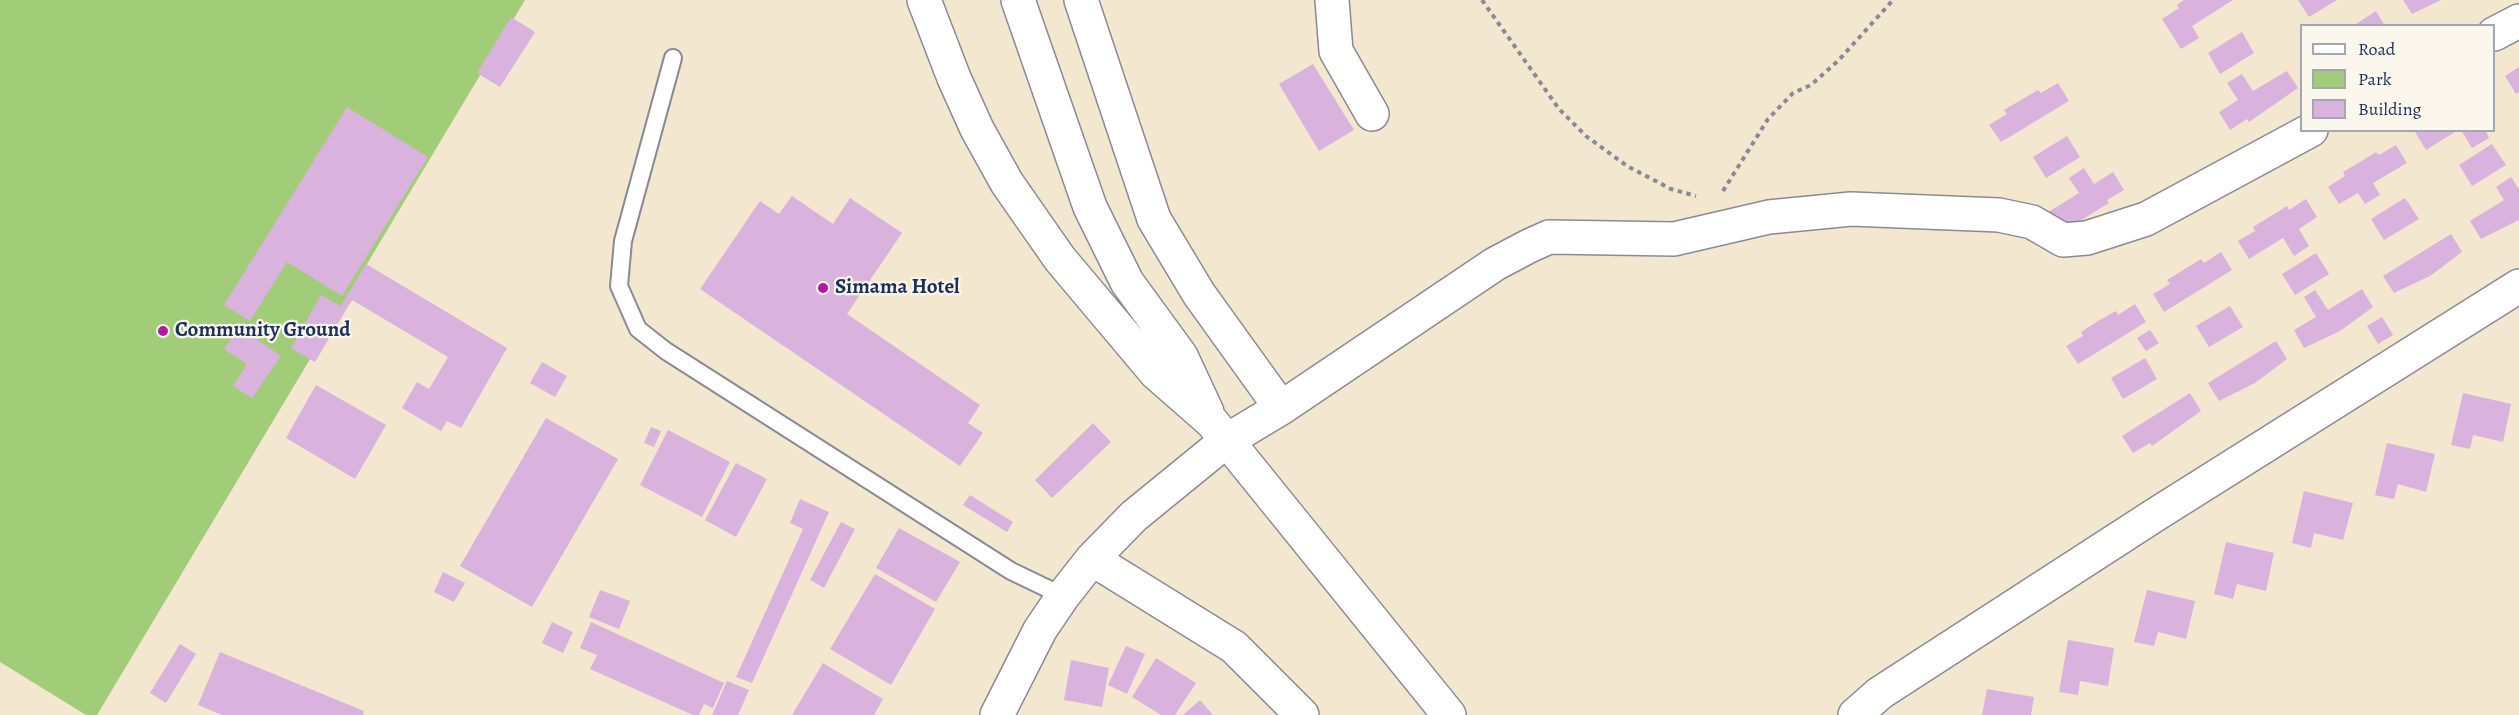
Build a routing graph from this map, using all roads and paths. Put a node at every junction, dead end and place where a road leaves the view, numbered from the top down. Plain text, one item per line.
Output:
1 (905, 0) edge
2 (924, 0) edge
3 (1018, 0) edge
4 (1081, 0) edge
5 (1332, 0) edge
6 (1482, 0) edge
7 (1893, 0) edge
8 (2519, 21) edge
9 (2495, 33) edge
10 (673, 58) dead end
11 (1372, 114) dead end
12 (977, 129) junction
13 (2308, 132) edge
14 (1722, 192) dead end
15 (1705, 198) dead end
16 (2519, 286) edge
17 (1281, 408) junction
18 (1219, 432) junction
19 (1092, 559) junction
20 (1063, 596) junction
21 (997, 715) edge
22 (1302, 715) edge
23 (1449, 715) edge
24 (1855, 715) edge

1 - 12 main road
2 - 12 main road
3 - 18 main road
4 - 17 main road
5 - 11 main road
6 - 15 path
7 - 14 path
8 - 9 main road
10 - 20 lane
12 - 18 main road
13 - 17 main road
16 - 24 main road
17 - 18 main road
18 - 19 main road
18 - 23 main road
19 - 20 main road
19 - 22 main road
20 - 21 main road

